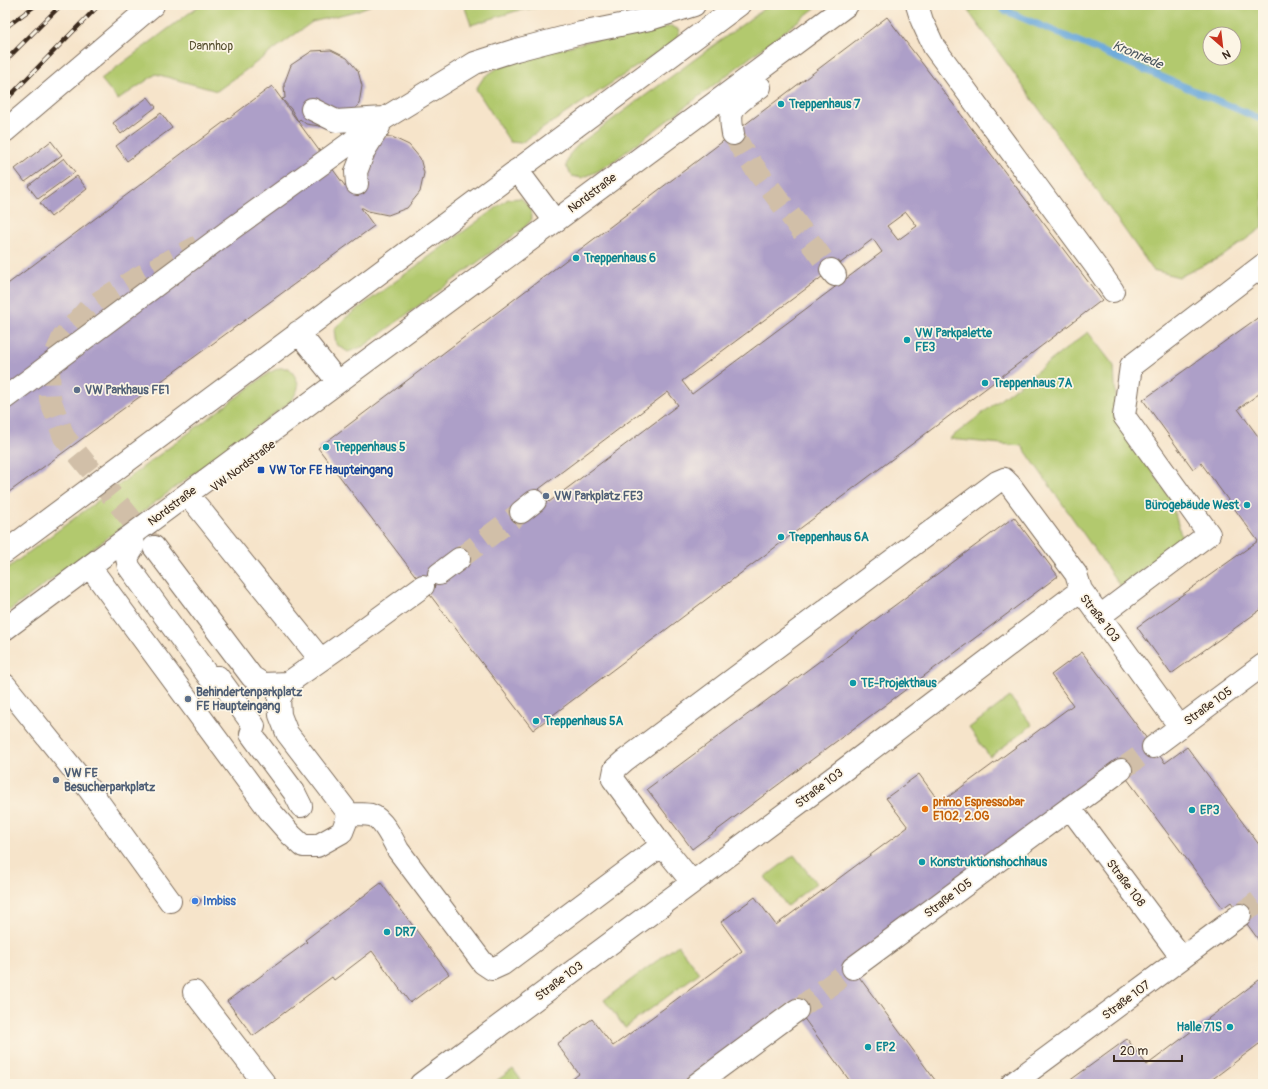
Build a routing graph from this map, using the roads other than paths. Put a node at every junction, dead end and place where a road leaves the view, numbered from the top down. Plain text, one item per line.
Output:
1 (153, 5) edge
2 (694, 5) edge
3 (739, 5) edge
4 (846, 5) edge
5 (917, 5) edge
6 (803, 37) junction
7 (312, 110) dead end
8 (385, 118) junction
9 (5, 131) edge
10 (733, 134) tunnel mouth
11 (517, 170) junction
12 (357, 184) dead end
13 (555, 221) junction
14 (1263, 265) edge
15 (1113, 291) dead end
16 (298, 332) junction
17 (338, 382) junction
18 (5, 398) edge
19 (310, 402) joint
20 (189, 498) junction
21 (163, 513) joint
22 (134, 534) junction
23 (154, 547) tunnel mouth
24 (5, 552) edge
25 (90, 567) junction
26 (441, 572) tunnel mouth
27 (1081, 590) junction
28 (1100, 616) junction
29 (5, 629) edge
30 (321, 660) junction
31 (1263, 665) edge
32 (288, 683) junction
33 (5, 685) edge
34 (1180, 727) junction
35 (1153, 747) tunnel mouth
36 (1121, 770) tunnel mouth
37 (325, 783) junction
38 (301, 806) junction
39 (1070, 808) junction
40 (349, 814) junction
41 (291, 835) junction
42 (662, 845) junction
43 (692, 882) junction
44 (170, 901) dead end
45 (1240, 915) tunnel mouth
46 (1182, 958) junction
47 (853, 968) tunnel mouth
48 (194, 992) dead end
49 (798, 1010) tunnel mouth
50 (265, 1084) edge
51 (421, 1084) edge
52 (697, 1084) edge
53 (1012, 1084) edge

1 - 9 street
2 - 8 street
3 - 11 street
4 - 6 street, Nordstraße
5 - 15 street
6 - 10 street
6 - 13 street, Nordstraße
7 - 8 street
8 - 12 street
8 - 18 street
11 - 13 street
11 - 16 street
13 - 17 street, Nordstraße
14 - 28 street
16 - 17 street
16 - 24 street
17 - 19 street, Nordstraße
19 - 20 street, VW Nordstraße
20 - 21 street, VW Nordstraße
20 - 30 street
21 - 22 street, Nordstraße
22 - 25 street, Nordstraße
22 - 38 street
23 - 32 street
25 - 29 street, Nordstraße
25 - 41 street
26 - 30 street
27 - 28 street, Straße 103
27 - 42 street
27 - 43 street, Straße 103
28 - 34 street, Straße 103
30 - 32 street
31 - 34 street, Straße 105
32 - 37 street
33 - 44 street
34 - 35 street, Straße 105
36 - 39 street, Straße 105
37 - 38 street
37 - 40 street
38 - 41 street
39 - 46 street, Straße 108
39 - 47 street, Straße 105
40 - 41 street
40 - 42 street
42 - 43 street
43 - 51 street, Straße 103
45 - 46 street, Straße 107
46 - 53 street, Straße 107
48 - 50 street
49 - 52 street

